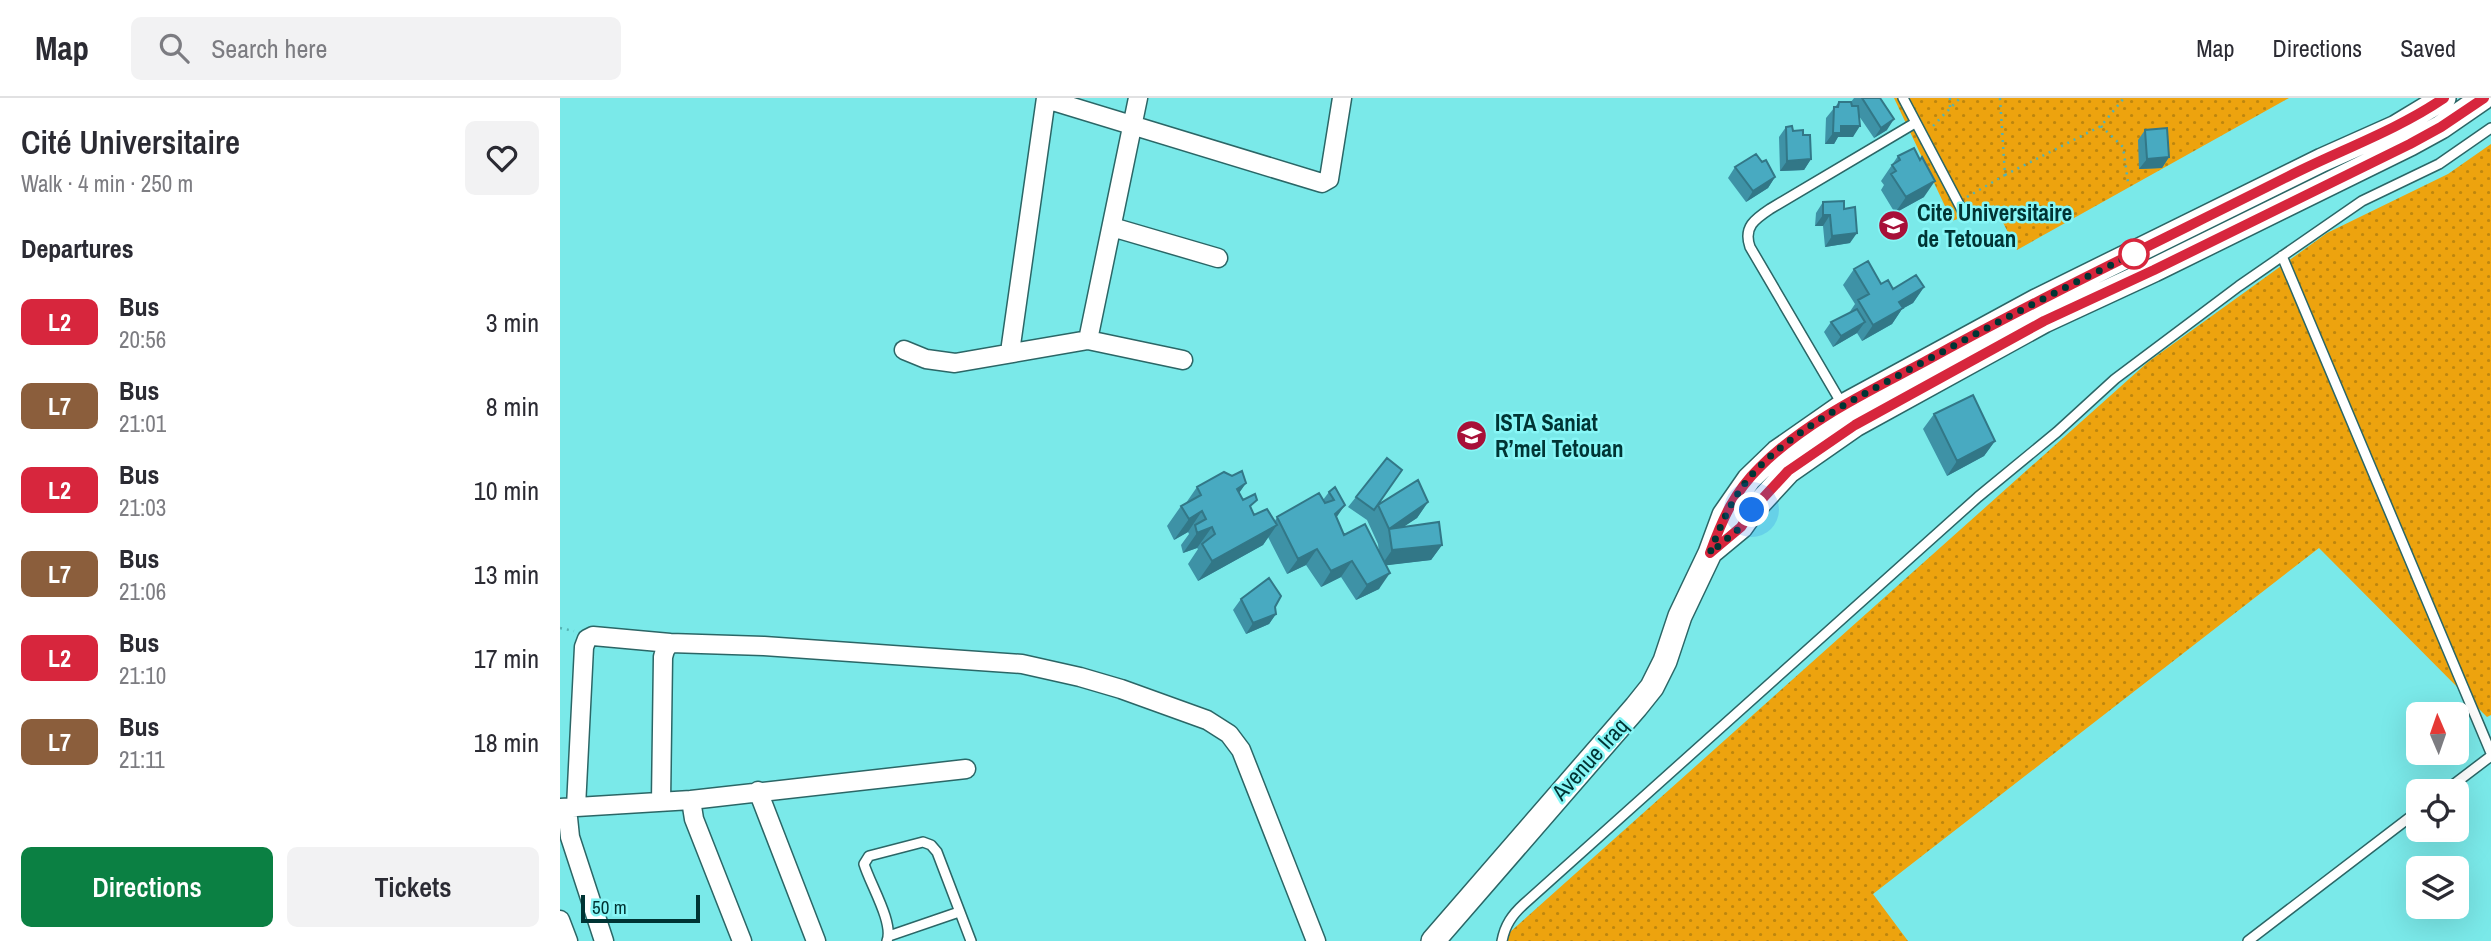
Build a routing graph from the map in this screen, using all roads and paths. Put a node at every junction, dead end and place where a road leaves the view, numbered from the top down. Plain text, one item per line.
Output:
1 (1138, 98) edge
2 (1342, 98) edge
3 (1903, 98) edge
4 (1950, 98) edge
5 (1960, 98) edge
6 (2000, 98) edge
7 (2124, 98) edge
8 (2444, 98) edge
9 (2483, 98) edge
10 (1046, 99) edge
11 (1950, 107) junction
12 (1915, 123) junction
13 (1133, 125) junction
14 (2101, 126) junction
15 (2491, 128) edge
16 (1923, 137) junction
17 (2005, 175) junction
18 (2128, 182) dead end
19 (1960, 206) joint
20 (1112, 227) junction
21 (2282, 256) junction
22 (1218, 258) dead end
23 (1088, 340) junction
24 (904, 350) dead end
25 (1010, 352) junction
26 (1183, 360) dead end
27 (1843, 406) junction
28 (1710, 553) junction
29 (670, 643) junction
30 (2491, 755) edge
31 (966, 769) dead end
32 (2460, 779) edge
33 (758, 791) junction
34 (691, 800) junction
35 (661, 802) junction
36 (568, 808) edge
37 (2406, 820) edge
38 (565, 839) edge
39 (959, 912) junction
40 (560, 920) edge
41 (888, 938) edge
42 (568, 941) edge
43 (604, 941) edge
44 (743, 941) edge
45 (816, 941) edge
46 (971, 941) edge
47 (1316, 941) edge
48 (1433, 941) edge
49 (1502, 941) edge
50 (2248, 941) edge

1 - 13 street
2 - 13 street
3 - 12 lane
4 - 11 path
5 - 11 path
6 - 17 path
7 - 14 path
8 - 27 street, Avenue Iraq
9 - 28 street, Avenue Iraq
10 - 13 street
10 - 25 street
11 - 16 path
12 - 16 lane
12 - 27 lane
13 - 20 street
14 - 17 path
14 - 18 path
15 - 21 lane
16 - 19 lane
17 - 19 path
20 - 22 street
20 - 23 street
21 - 30 lane
21 - 49 lane
23 - 25 street
23 - 26 street
24 - 25 street
27 - 28 street, Avenue Iraq
28 - 48 street, Avenue Iraq
29 - 35 street
29 - 36 street
29 - 47 street
30 - 32 lane
31 - 33 street
33 - 34 street
33 - 45 street
34 - 35 street
34 - 44 street
35 - 36 street
36 - 38 street
37 - 50 lane
38 - 43 street
39 - 41 lane
39 - 41 lane
39 - 46 lane
40 - 42 street

